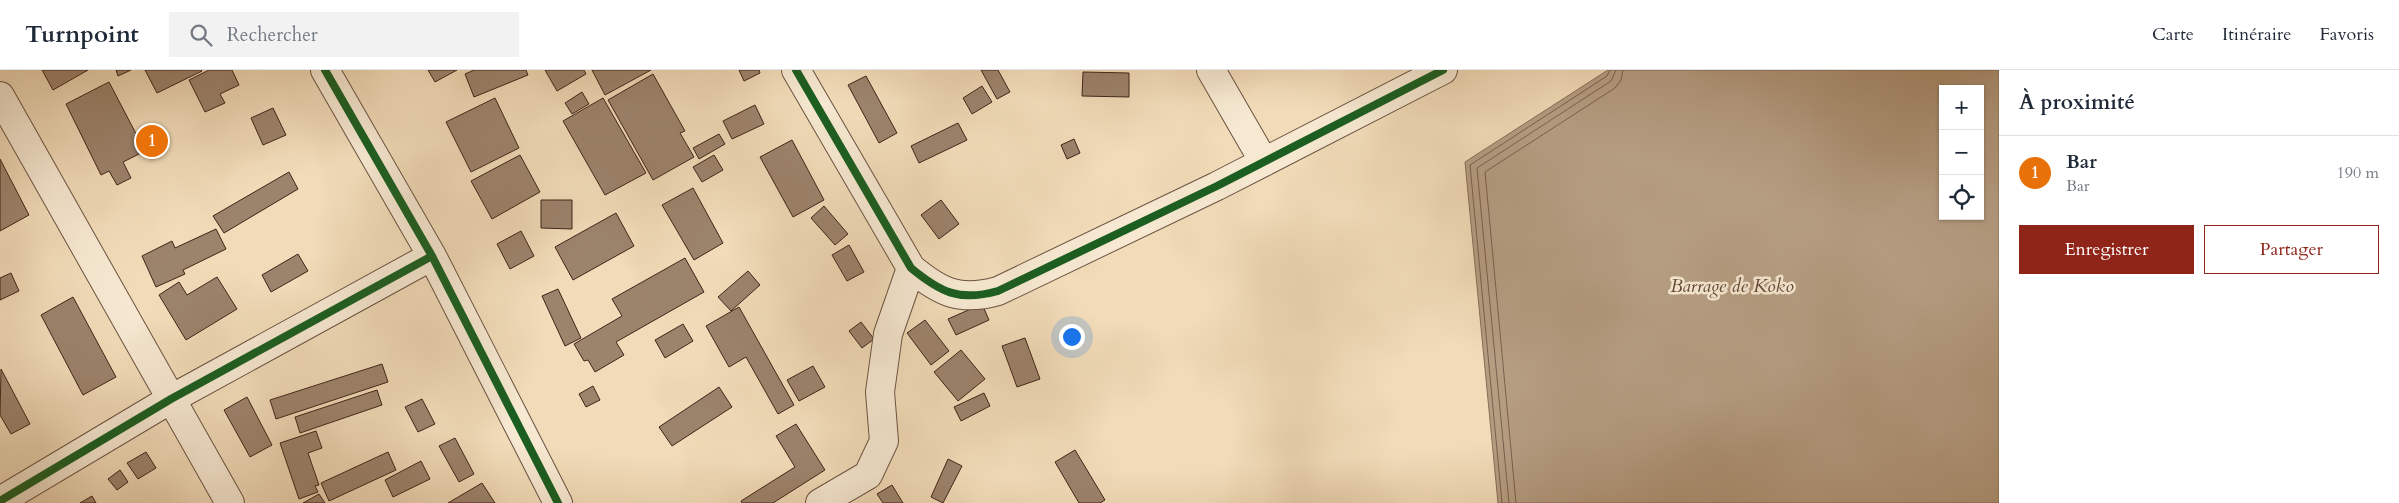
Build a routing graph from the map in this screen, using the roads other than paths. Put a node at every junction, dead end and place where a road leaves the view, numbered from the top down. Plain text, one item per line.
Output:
1 (325, 70) edge
2 (796, 70) edge
3 (1211, 70) edge
4 (1443, 70) edge
5 (0, 96) edge
6 (1264, 162) junction
7 (432, 256) junction
8 (911, 268) junction
9 (171, 399) junction
10 (0, 501) edge
11 (230, 503) edge
12 (558, 503) edge
13 (820, 503) edge

1 - 7 street
2 - 8 street
3 - 6 street
4 - 6 street
5 - 9 street
6 - 8 street
7 - 9 street
7 - 12 street
8 - 13 street
9 - 10 street
9 - 11 street

